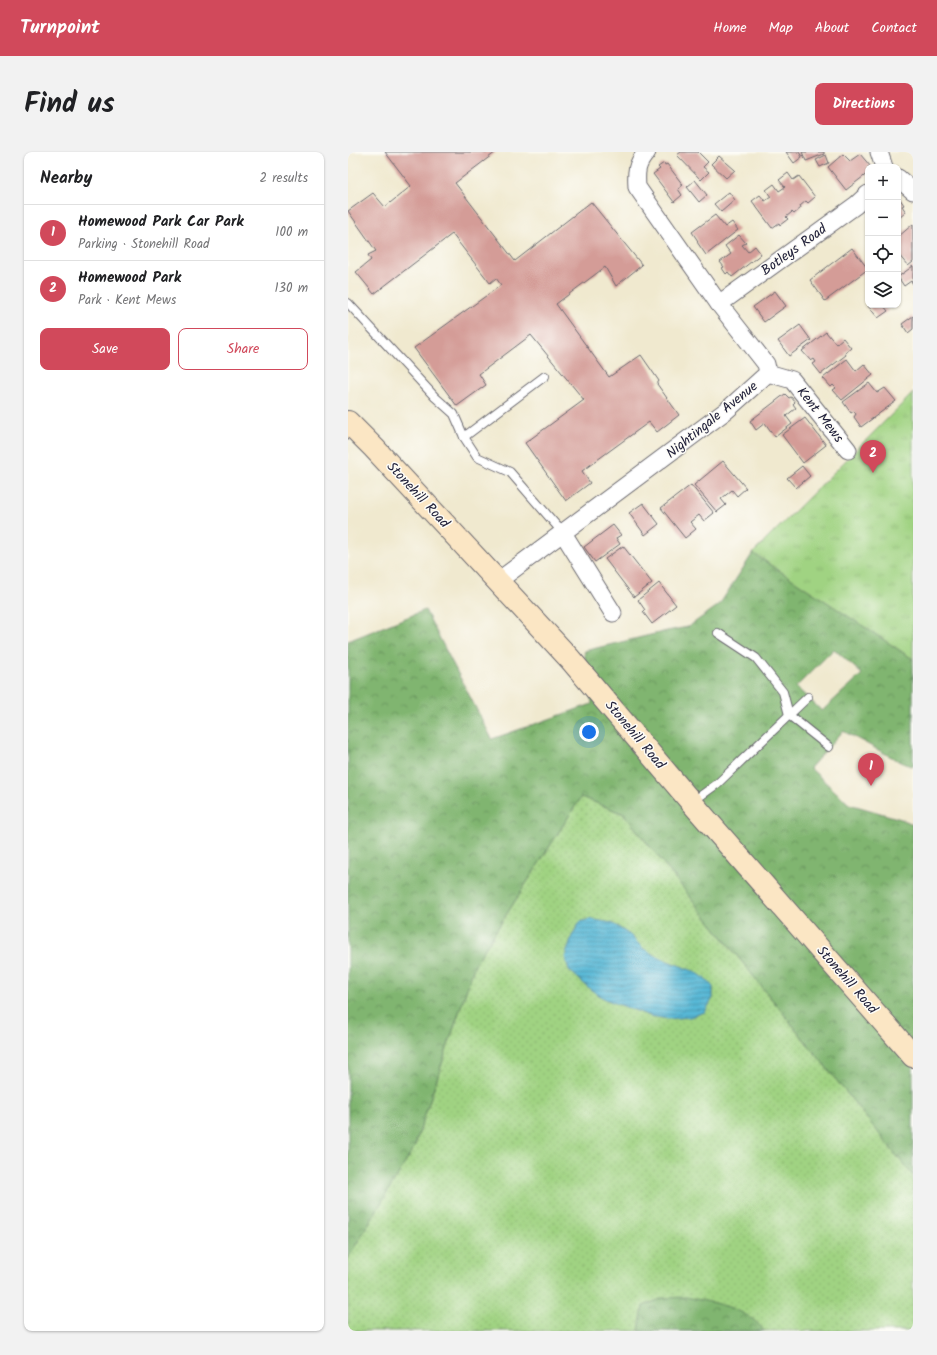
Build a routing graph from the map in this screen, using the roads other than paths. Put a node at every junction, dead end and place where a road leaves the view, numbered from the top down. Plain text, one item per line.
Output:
1 (647, 152) edge
2 (879, 152) edge
3 (883, 164) edge
4 (901, 181) edge
5 (913, 191) edge
6 (865, 197) edge
7 (348, 303) edge
8 (719, 304) junction
9 (768, 373) junction
10 (545, 376) dead end
11 (348, 422) edge
12 (464, 437) junction
13 (848, 450) dead end
14 (563, 532) junction
15 (498, 581) junction
16 (613, 613) dead end
17 (718, 633) dead end
18 (808, 697) dead end
19 (789, 715) junction
20 (829, 747) dead end
21 (692, 803) junction
22 (913, 1056) edge

1 - 8 street, Nightingale Avenue
2 - 3 street
4 - 5 street
6 - 8 street, Botleys Road
7 - 12 lane
8 - 9 street, Nightingale Avenue
9 - 13 street, Kent Mews
9 - 14 street, Nightingale Avenue
10 - 12 lane
11 - 15 street, Stonehill Road
12 - 14 lane
14 - 15 street, Nightingale Avenue
14 - 16 street
15 - 21 street, Stonehill Road
17 - 19 lane
18 - 19 lane
19 - 20 lane
19 - 21 lane
21 - 22 street, Stonehill Road

